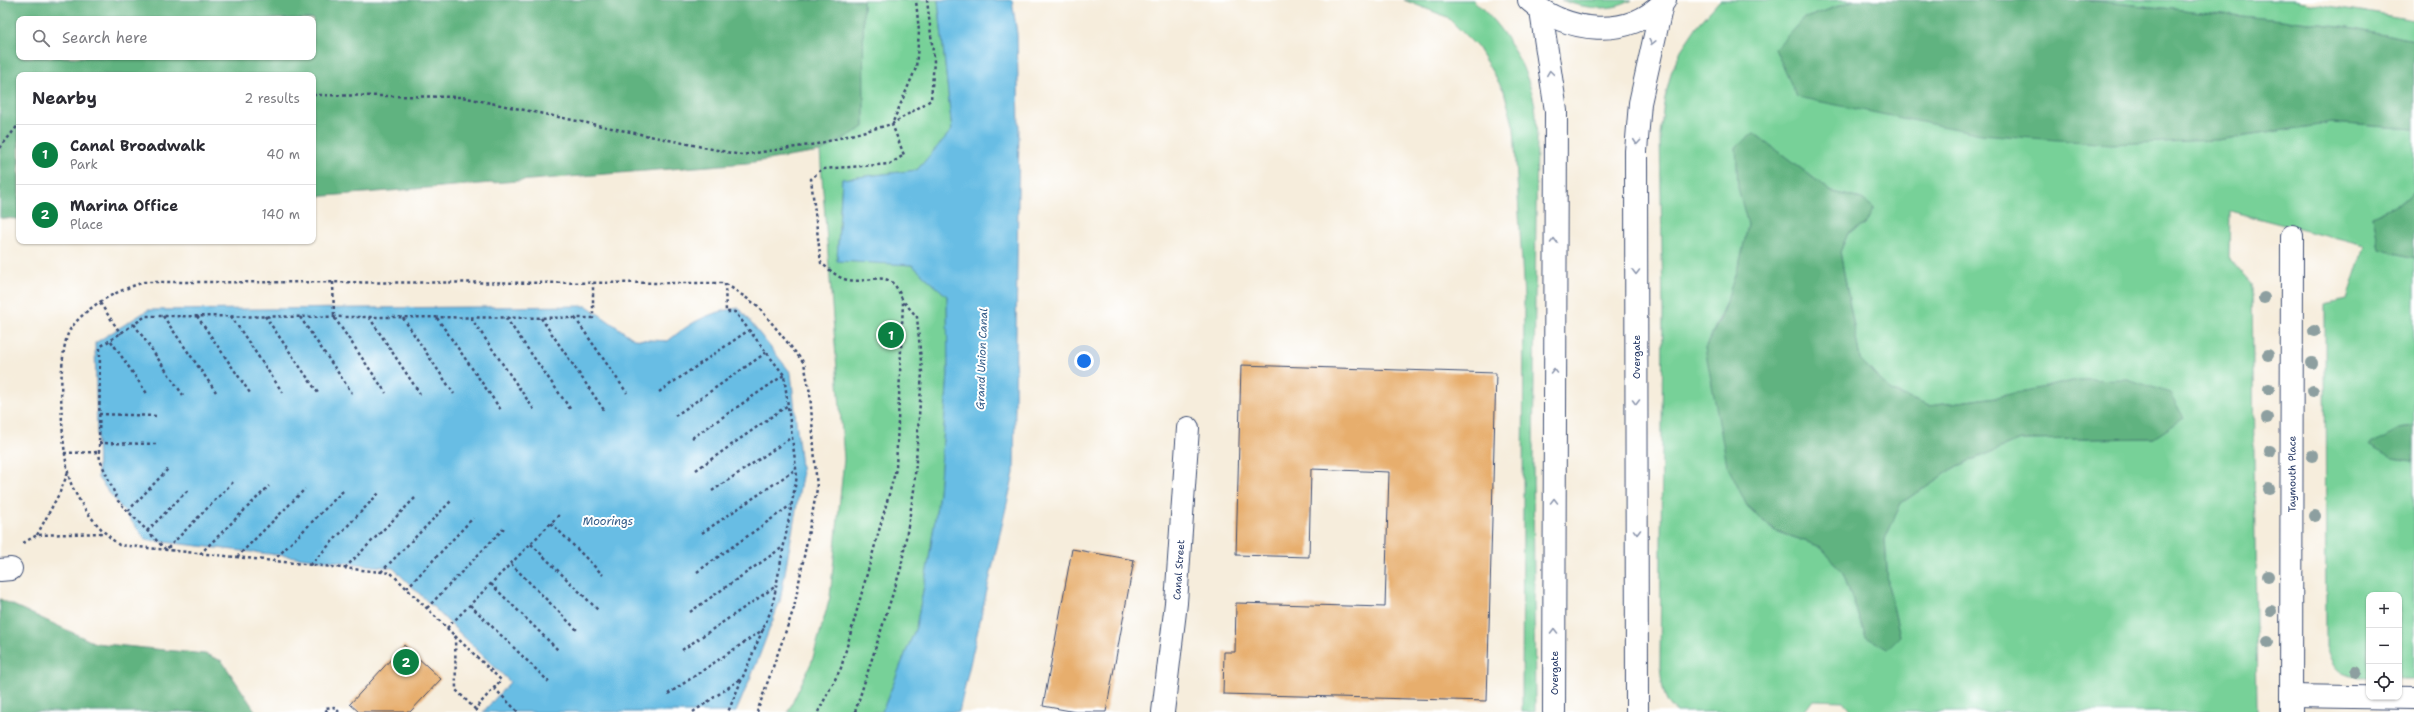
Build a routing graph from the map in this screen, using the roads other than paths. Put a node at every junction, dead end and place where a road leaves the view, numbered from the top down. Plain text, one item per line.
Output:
1 (1663, 2) edge
2 (1535, 6) edge
3 (2292, 236) dead end
4 (1188, 428) dead end
5 (2414, 698) edge
6 (2291, 704) edge
7 (1164, 712) edge
8 (1554, 712) edge
9 (1637, 712) edge

1 - 2 street
1 -> 9 street, Overgate
8 -> 2 street, Overgate
3 - 6 street, Taymouth Place
4 - 7 street, Canal Street
5 - 6 street

